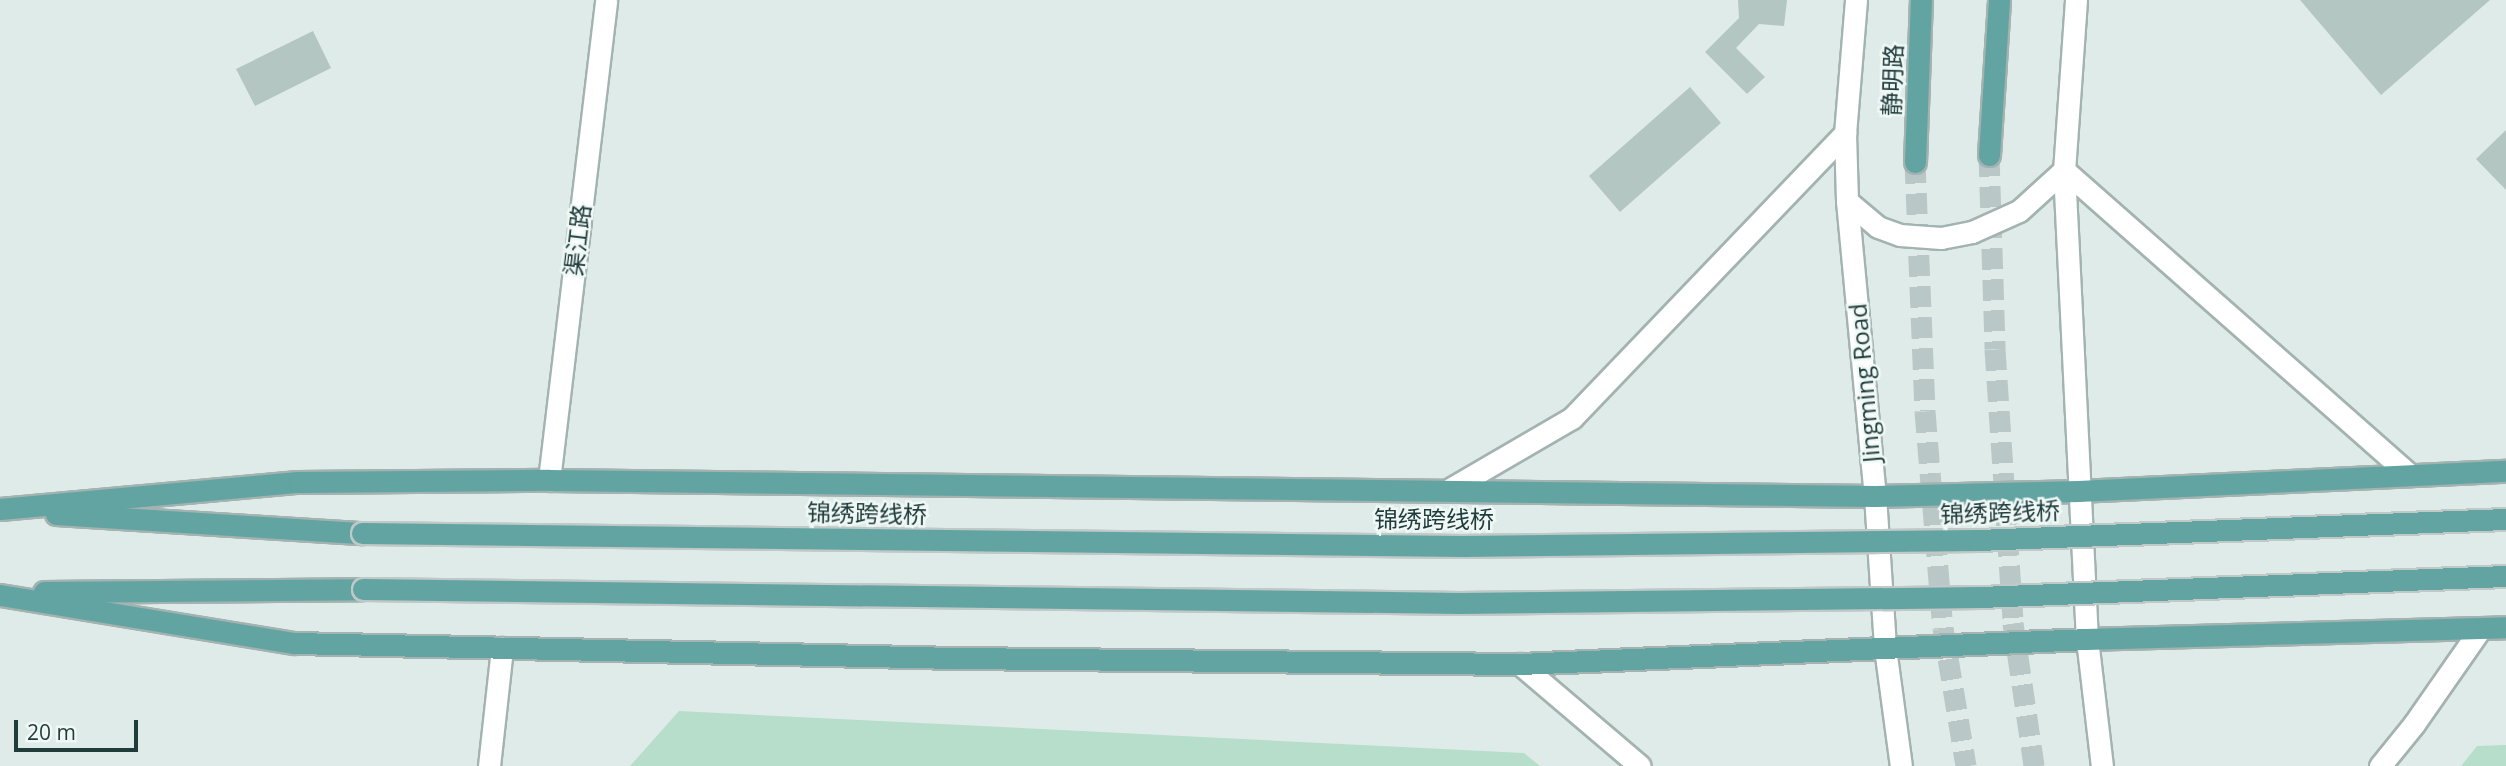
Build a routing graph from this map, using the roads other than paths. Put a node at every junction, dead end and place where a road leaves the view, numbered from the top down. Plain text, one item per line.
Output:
1 (606, 0) edge
2 (1856, 0) edge
3 (1922, 0) edge
4 (1999, 0) edge
5 (2076, 0) edge
6 (1845, 133) junction
7 (1989, 155) tunnel mouth
8 (1915, 162) tunnel mouth
9 (2063, 170) junction
10 (1847, 201) junction
11 (2506, 471) edge
12 (2410, 475) junction
13 (549, 480) junction
14 (1450, 489) junction
15 (2078, 491) junction
16 (1875, 496) junction
17 (0, 510) edge
18 (2506, 519) edge
19 (2506, 576) edge
20 (0, 594) edge
21 (2506, 627) edge
22 (2481, 628) junction
23 (2087, 639) junction
24 (502, 648) junction
25 (1885, 648) junction
26 (1520, 664) junction
27 (489, 766) edge
28 (1640, 766) edge
29 (1902, 766) edge
30 (2102, 766) edge
31 (2380, 766) edge

1 - 13 street, 渠江路
2 - 6 street, Jingming Road
3 - 8 main road, 静明路
4 - 7 main road
5 - 9 street
6 - 10 street, Jingming Road
6 - 14 street
9 - 10 street
9 - 12 street
9 - 15 street
10 - 16 street, Jingming Road
11 - 12 main road
12 - 15 main road
13 - 14 main road
13 - 17 main road
14 - 16 main road
15 - 16 main road
15 - 23 street
16 - 25 street, Jingming Road
17 - 18 main road, 锦绣跨线桥, bridge
19 - 20 main road, bridge
20 - 24 main road
21 - 22 main road
22 - 23 main road
22 - 31 street
23 - 25 main road
23 - 30 street
24 - 26 main road
24 - 27 street
25 - 26 main road
25 - 29 street, Jingming Road
26 - 28 street

